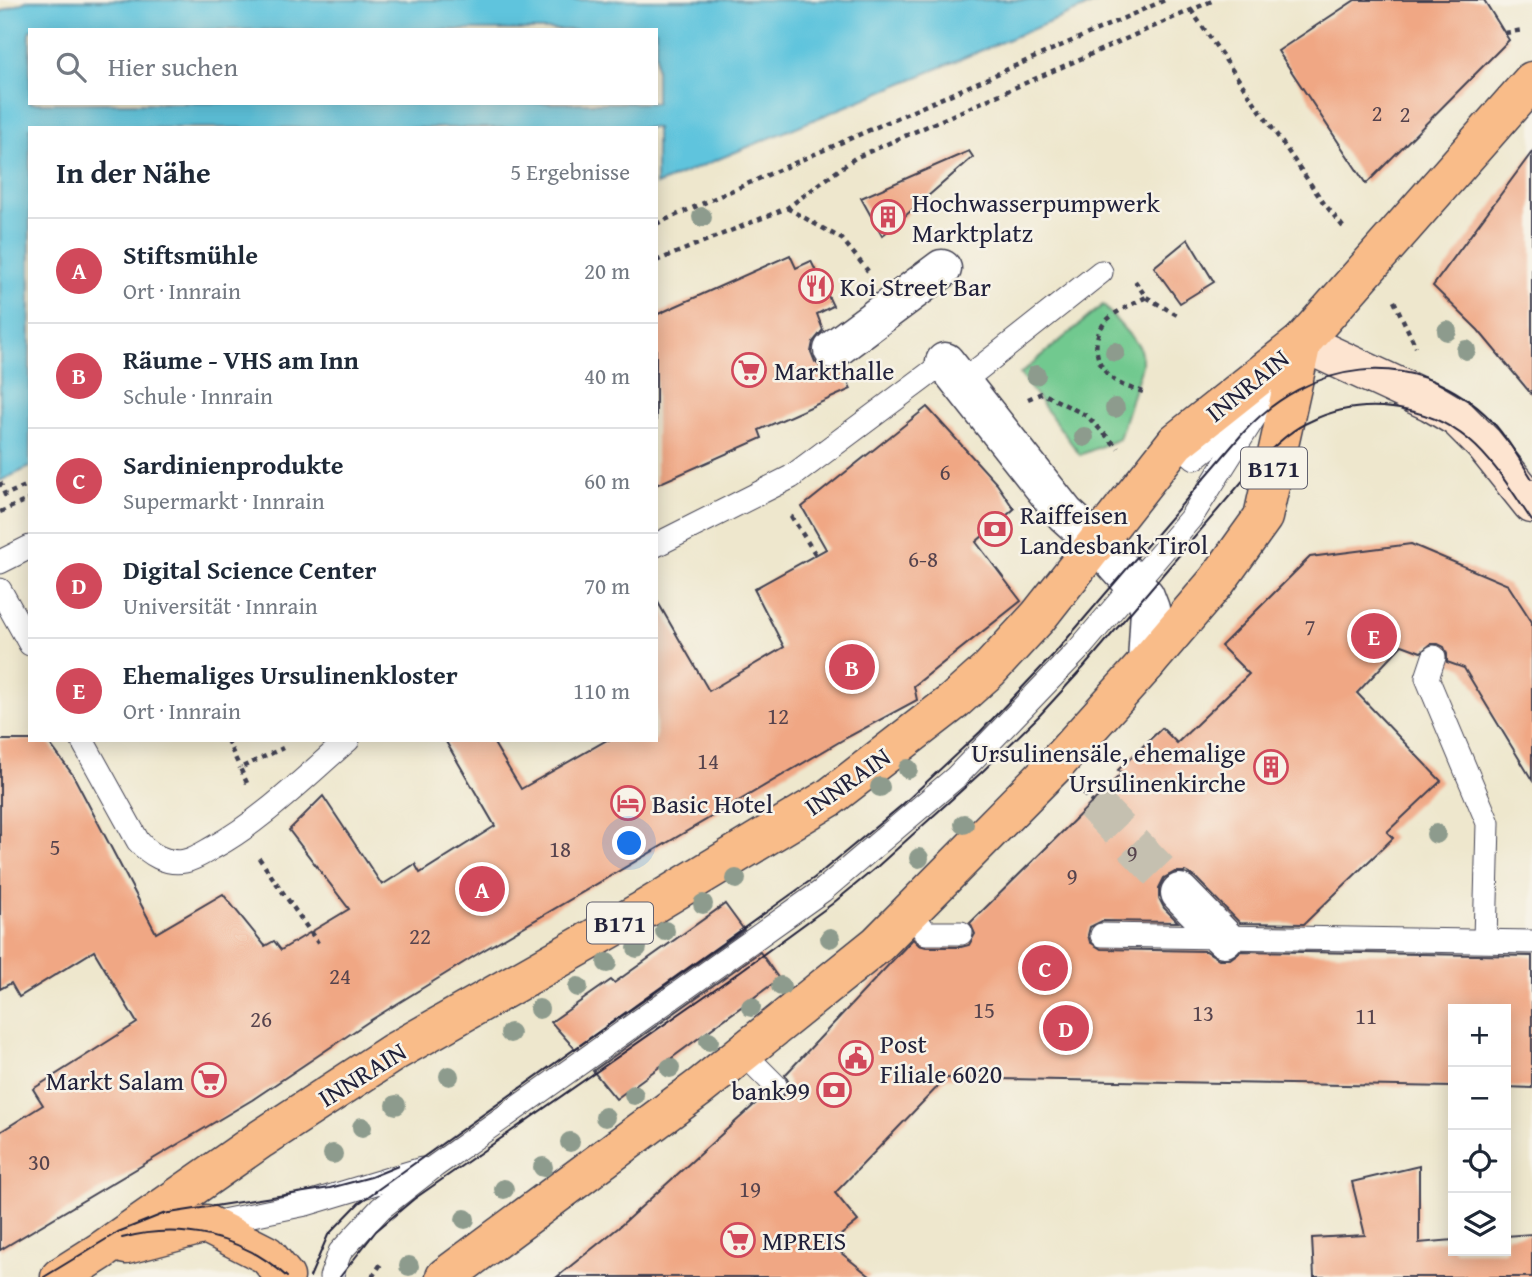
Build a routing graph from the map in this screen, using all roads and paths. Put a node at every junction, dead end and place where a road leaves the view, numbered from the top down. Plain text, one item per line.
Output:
1 (1165, 0) edge
2 (1214, 0) edge
3 (1191, 10) junction
4 (1523, 30) dead end
5 (1505, 33) dead end
6 (1532, 81) edge
7 (1323, 202) dead end
8 (658, 223) edge
9 (658, 260) edge
10 (942, 269) dead end
11 (1101, 271) dead end
12 (1134, 281) dead end
13 (1146, 297) junction
14 (1177, 315) dead end
15 (1302, 342) junction
16 (833, 350) dead end
17 (954, 372) junction
18 (1143, 392) dead end
19 (1263, 404) junction
20 (1176, 442) junction
21 (0, 482) edge
22 (28, 485) edge
23 (772, 486) junction
24 (28, 500) edge
25 (1532, 504) edge
26 (0, 512) edge
27 (1097, 543) junction
28 (658, 544) edge
29 (28, 548) edge
30 (816, 555) dead end
31 (0, 562) edge
32 (1135, 584) junction
33 (0, 590) edge
34 (28, 640) edge
35 (1434, 657) dead end
36 (1147, 663) junction
37 (83, 742) edge
38 (228, 742) edge
39 (346, 742) edge
40 (289, 745) dead end
41 (240, 832) junction
42 (1180, 893) tunnel mouth
43 (910, 911) junction
44 (961, 933) dead end
45 (1102, 935) dead end
46 (1224, 937) junction
47 (1485, 940) junction
48 (1532, 942) edge
49 (318, 943) dead end
50 (743, 1053) junction
51 (775, 1085) dead end
52 (435, 1166) junction
53 (206, 1224) junction
54 (101, 1251) junction
55 (60, 1277) edge
56 (285, 1277) edge
57 (331, 1277) edge
58 (445, 1277) edge

1 - 8 path
2 - 3 path
3 - 7 path
3 - 9 path
4 - 5 path
6 - 15 main road, INNRAIN / B171
10 - 16 street
11 - 17 lane
12 - 13 path
13 - 14 path
13 - 18 path
15 - 19 lane
15 - 20 main road, INNRAIN / B171
15 - 25 street
15 - 36 main road, INNRAIN / B171
17 - 23 lane
17 - 27 street
19 - 20 lane
19 - 32 lane
20 - 27 main road, INNRAIN / B171
21 - 22 path
23 - 28 lane
23 - 30 path
24 - 26 path
27 - 32 street
27 - 54 main road, INNRAIN / B171
29 - 31 lane
32 - 36 street
32 - 52 lane
33 - 34 lane
35 - 47 lane
36 - 43 main road, INNRAIN / B171
37 - 41 lane
38 - 40 path
39 - 41 lane
41 - 49 path
42 - 46 street
43 - 44 lane
43 - 50 main road, INNRAIN / B171
45 - 46 lane
46 - 47 lane
47 - 48 lane
50 - 51 lane
50 - 58 main road, INNRAIN / B171
52 - 53 lane
52 - 57 lane
53 - 54 main road
53 - 56 main road
54 - 55 main road, INNRAIN / B171

